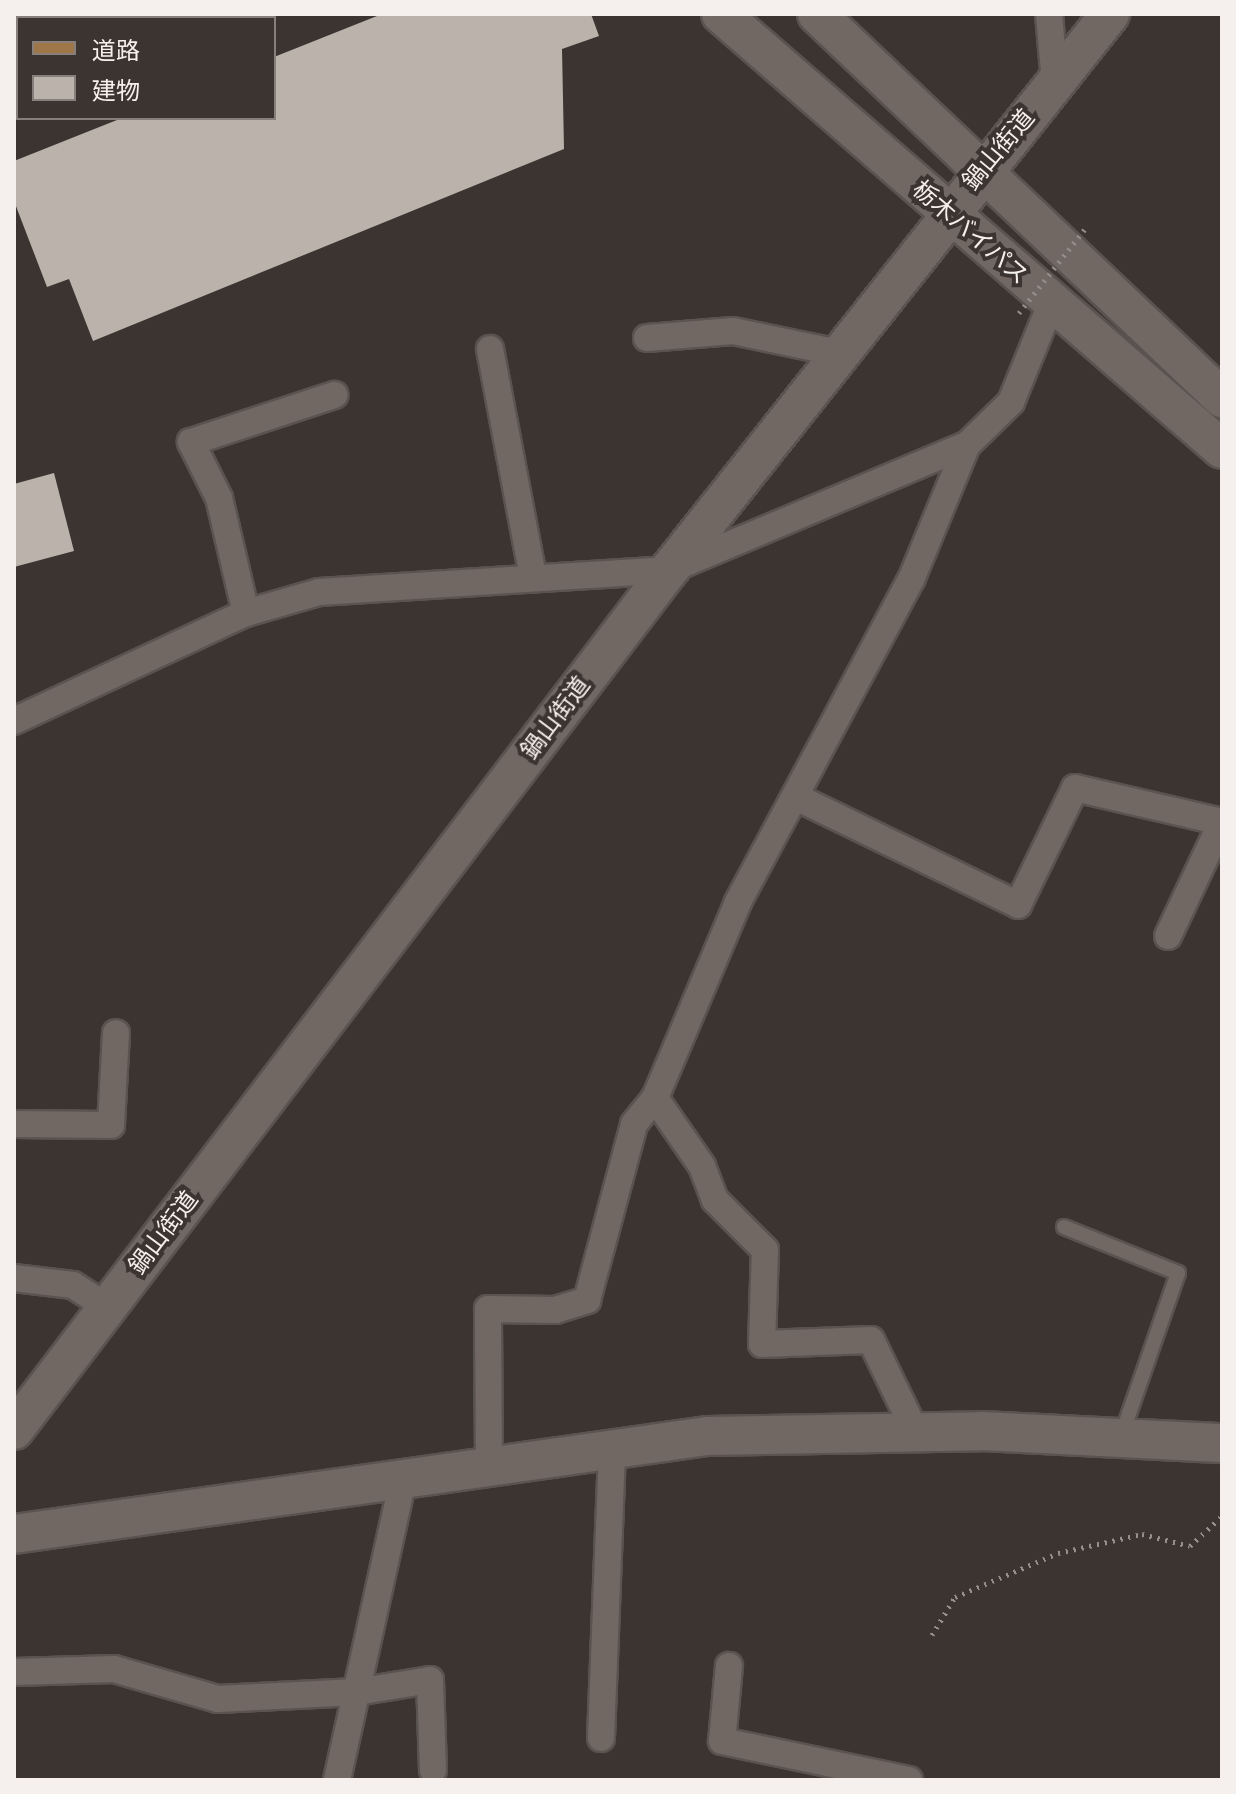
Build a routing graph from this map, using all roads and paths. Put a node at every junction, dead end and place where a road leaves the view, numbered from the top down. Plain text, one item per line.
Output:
1 (721, 14) edge
2 (817, 14) edge
3 (1049, 14) edge
4 (1110, 14) edge
5 (1055, 83) junction
6 (981, 171) junction
7 (947, 212) junction
8 (1088, 225) dead end
9 (1035, 308) junction
10 (647, 338) dead end
11 (490, 349) dead end
12 (844, 354) junction
13 (334, 395) dead end
14 (1222, 398) edge
15 (967, 445) junction
16 (1222, 449) edge
17 (669, 570) junction
18 (533, 577) junction
19 (246, 613) junction
20 (14, 721) edge
21 (796, 797) junction
22 (1222, 822) edge
23 (1168, 936) dead end
24 (116, 1033) dead end
25 (655, 1098) junction
26 (14, 1124) edge
27 (1064, 1227) dead end
28 (14, 1278) edge
29 (107, 1307) junction
30 (14, 1430) edge
31 (916, 1433) junction
32 (1121, 1438) junction
33 (1222, 1443) edge
34 (612, 1449) junction
35 (489, 1462) junction
36 (404, 1476) junction
37 (1222, 1516) edge
38 (14, 1534) edge
39 (932, 1635) dead end
40 (729, 1666) dead end
41 (14, 1672) edge
42 (356, 1692) junction
43 (601, 1738) dead end
44 (433, 1770) dead end
45 (337, 1780) edge
46 (909, 1780) edge

1 - 7 street, 栃木バイパス
2 - 6 street, 栃木バイパス
3 - 5 street
4 - 5 street, 鍋山街道
5 - 6 street, 鍋山街道
6 - 7 street, 鍋山街道
6 - 14 street, 栃木バイパス
7 - 9 street, 栃木バイパス
7 - 12 street, 鍋山街道
8 - 9 path, bridge
9 - 15 street
9 - 16 street, 栃木バイパス
10 - 12 street
11 - 18 street
12 - 17 street, 鍋山街道
13 - 19 street
15 - 17 street
15 - 21 street
17 - 18 street
17 - 29 street, 鍋山街道
18 - 19 street
19 - 20 street
21 - 22 street
21 - 25 street
22 - 23 street
24 - 26 street
25 - 31 street
25 - 35 street
27 - 32 lane
28 - 29 street
29 - 30 street, 鍋山街道
31 - 32 street
31 - 34 street
32 - 33 street
34 - 35 street
34 - 43 street
35 - 36 street
36 - 38 street
36 - 42 street
37 - 39 path
40 - 46 street
41 - 42 street
42 - 44 street
42 - 45 street

